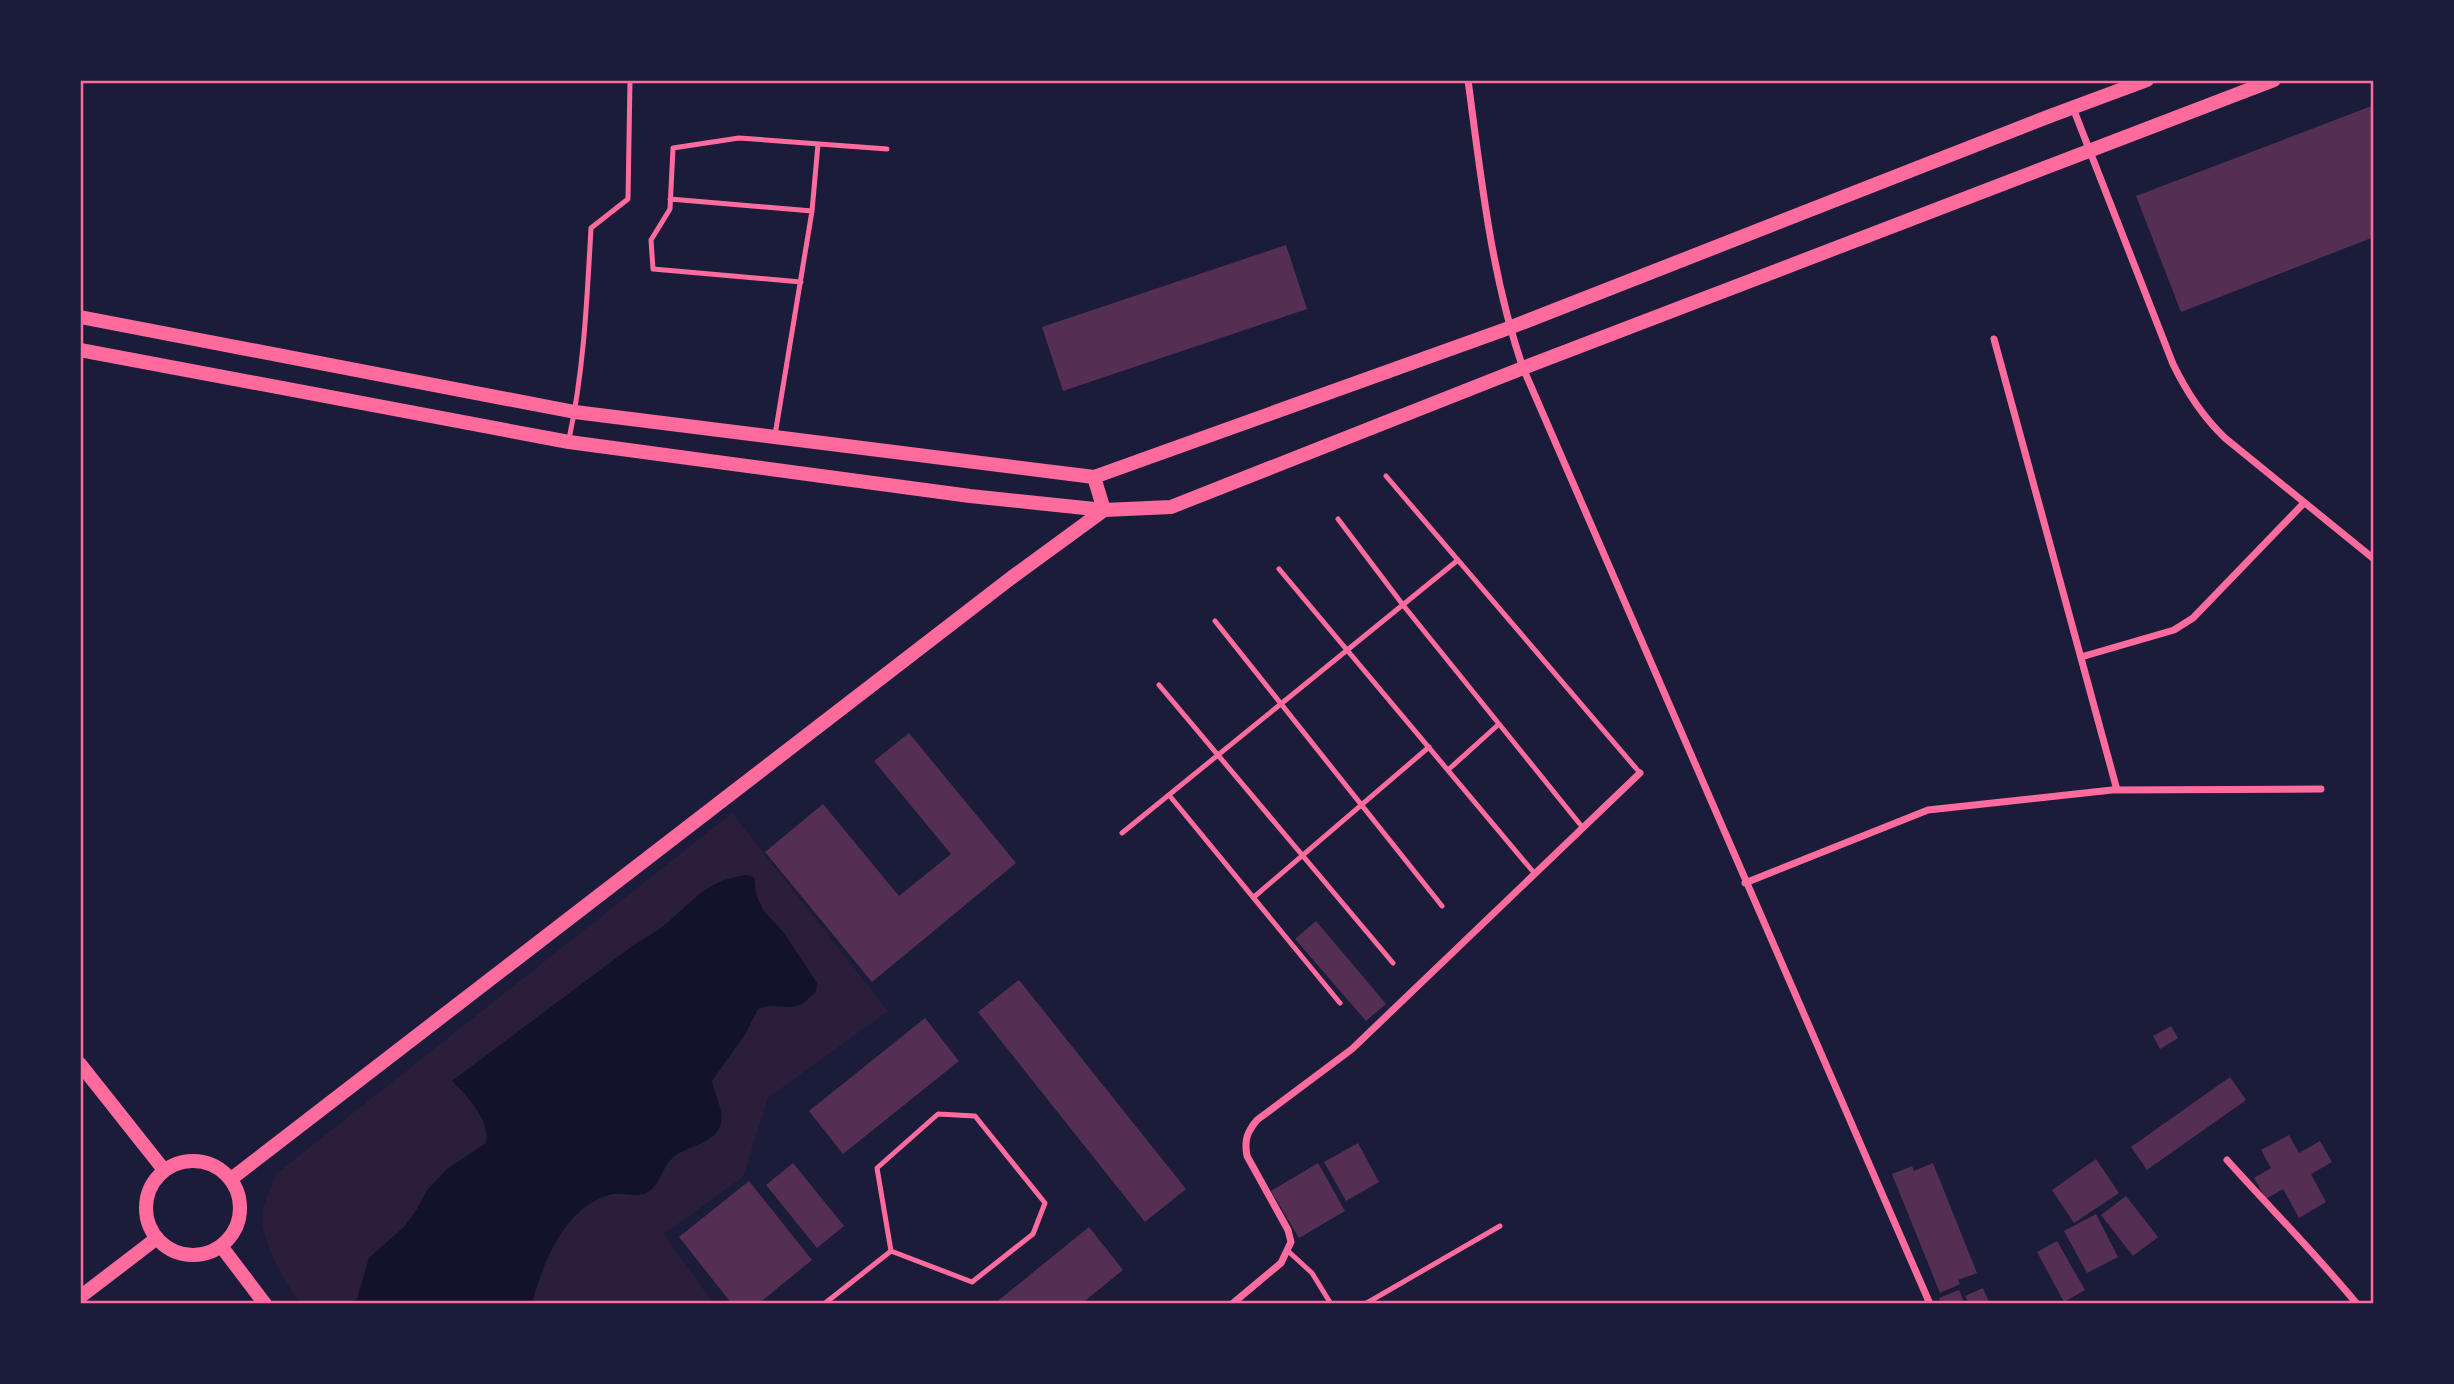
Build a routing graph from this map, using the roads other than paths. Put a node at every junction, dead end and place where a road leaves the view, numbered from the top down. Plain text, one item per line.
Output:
1 (630, 80) edge
2 (1468, 80) edge
3 (2147, 80) edge
4 (2274, 80) edge
5 (2073, 107) junction
6 (818, 144) junction
7 (887, 149) dead end
8 (2089, 150) junction
9 (670, 199) junction
10 (812, 211) junction
11 (801, 282) junction
12 (80, 317) edge
13 (1509, 328) junction
14 (1994, 339) dead end
15 (80, 350) edge
16 (1522, 368) junction
17 (575, 412) junction
18 (774, 438) junction
19 (569, 442) junction
20 (1386, 476) dead end
21 (1094, 477) junction
22 (2304, 503) junction
23 (1104, 510) junction
24 (1338, 519) dead end
25 (2374, 559) edge
26 (1458, 560) junction
27 (1279, 569) dead end
28 (1403, 605) junction
29 (1215, 621) dead end
30 (1347, 650) junction
31 (2081, 657) junction
32 (1159, 685) dead end
33 (1281, 704) junction
34 (1499, 724) junction
35 (1429, 747) junction
36 (1218, 755) junction
37 (1448, 770) junction
38 (1640, 773) joint
39 (2322, 789) dead end
40 (2117, 790) junction
41 (1169, 795) junction
42 (1361, 804) junction
43 (1583, 828) junction
44 (1122, 833) dead end
45 (1303, 856) junction
46 (1535, 873) junction
47 (1745, 883) junction
48 (1254, 897) junction
49 (1442, 906) dead end
50 (1393, 962) dead end
51 (1340, 1003) dead end
52 (80, 1064) edge
53 (2227, 1160) dead end
54 (164, 1170) junction
55 (231, 1179) junction
56 (1500, 1226) dead end
57 (157, 1238) junction
58 (220, 1246) junction
59 (891, 1251) junction
60 (1288, 1251) junction
61 (80, 1297) edge
62 (265, 1304) edge
63 (824, 1304) edge
64 (1232, 1304) edge
65 (1331, 1304) edge
66 (1365, 1304) edge
67 (1930, 1304) edge
68 (2357, 1304) edge

1 - 17 lane
2 - 13 street
3 - 5 main road
4 - 8 main road
5 - 8 street
5 - 13 main road
6 - 7 lane
6 - 9 lane
6 - 10 lane
8 - 16 main road
8 - 22 street
9 - 10 lane
9 - 11 lane
10 - 11 lane
11 - 18 lane
12 - 17 main road
13 - 16 street
13 - 21 main road
14 - 31 street
15 - 19 main road
16 - 23 main road
16 - 47 street
17 - 18 main road
17 - 19 lane
18 - 21 main road
19 - 23 main road
20 - 26 lane
21 - 23 main road
22 - 25 street
22 - 31 street
23 - 55 main road
24 - 28 lane
26 - 28 lane
26 - 38 lane
27 - 30 lane
28 - 30 lane
28 - 34 lane
29 - 33 lane
30 - 33 lane
30 - 35 lane
31 - 40 street
32 - 36 lane
33 - 36 lane
33 - 42 lane
34 - 37 lane
34 - 43 lane
35 - 37 lane
35 - 42 lane
36 - 41 lane
36 - 45 lane
37 - 46 lane
38 - 43 street
39 - 40 street
40 - 47 street
41 - 44 lane
41 - 48 lane
42 - 45 lane
42 - 49 lane
43 - 46 street
45 - 48 lane
45 - 50 lane
46 - 60 street
47 - 67 street
48 - 51 lane
52 - 54 main road
53 - 68 street
54 - 55 main road
54 - 57 main road
55 - 58 main road
56 - 66 lane
57 - 58 main road
57 - 61 main road
58 - 62 main road
59 - 59 lane
59 - 63 lane
60 - 64 street
60 - 65 lane

